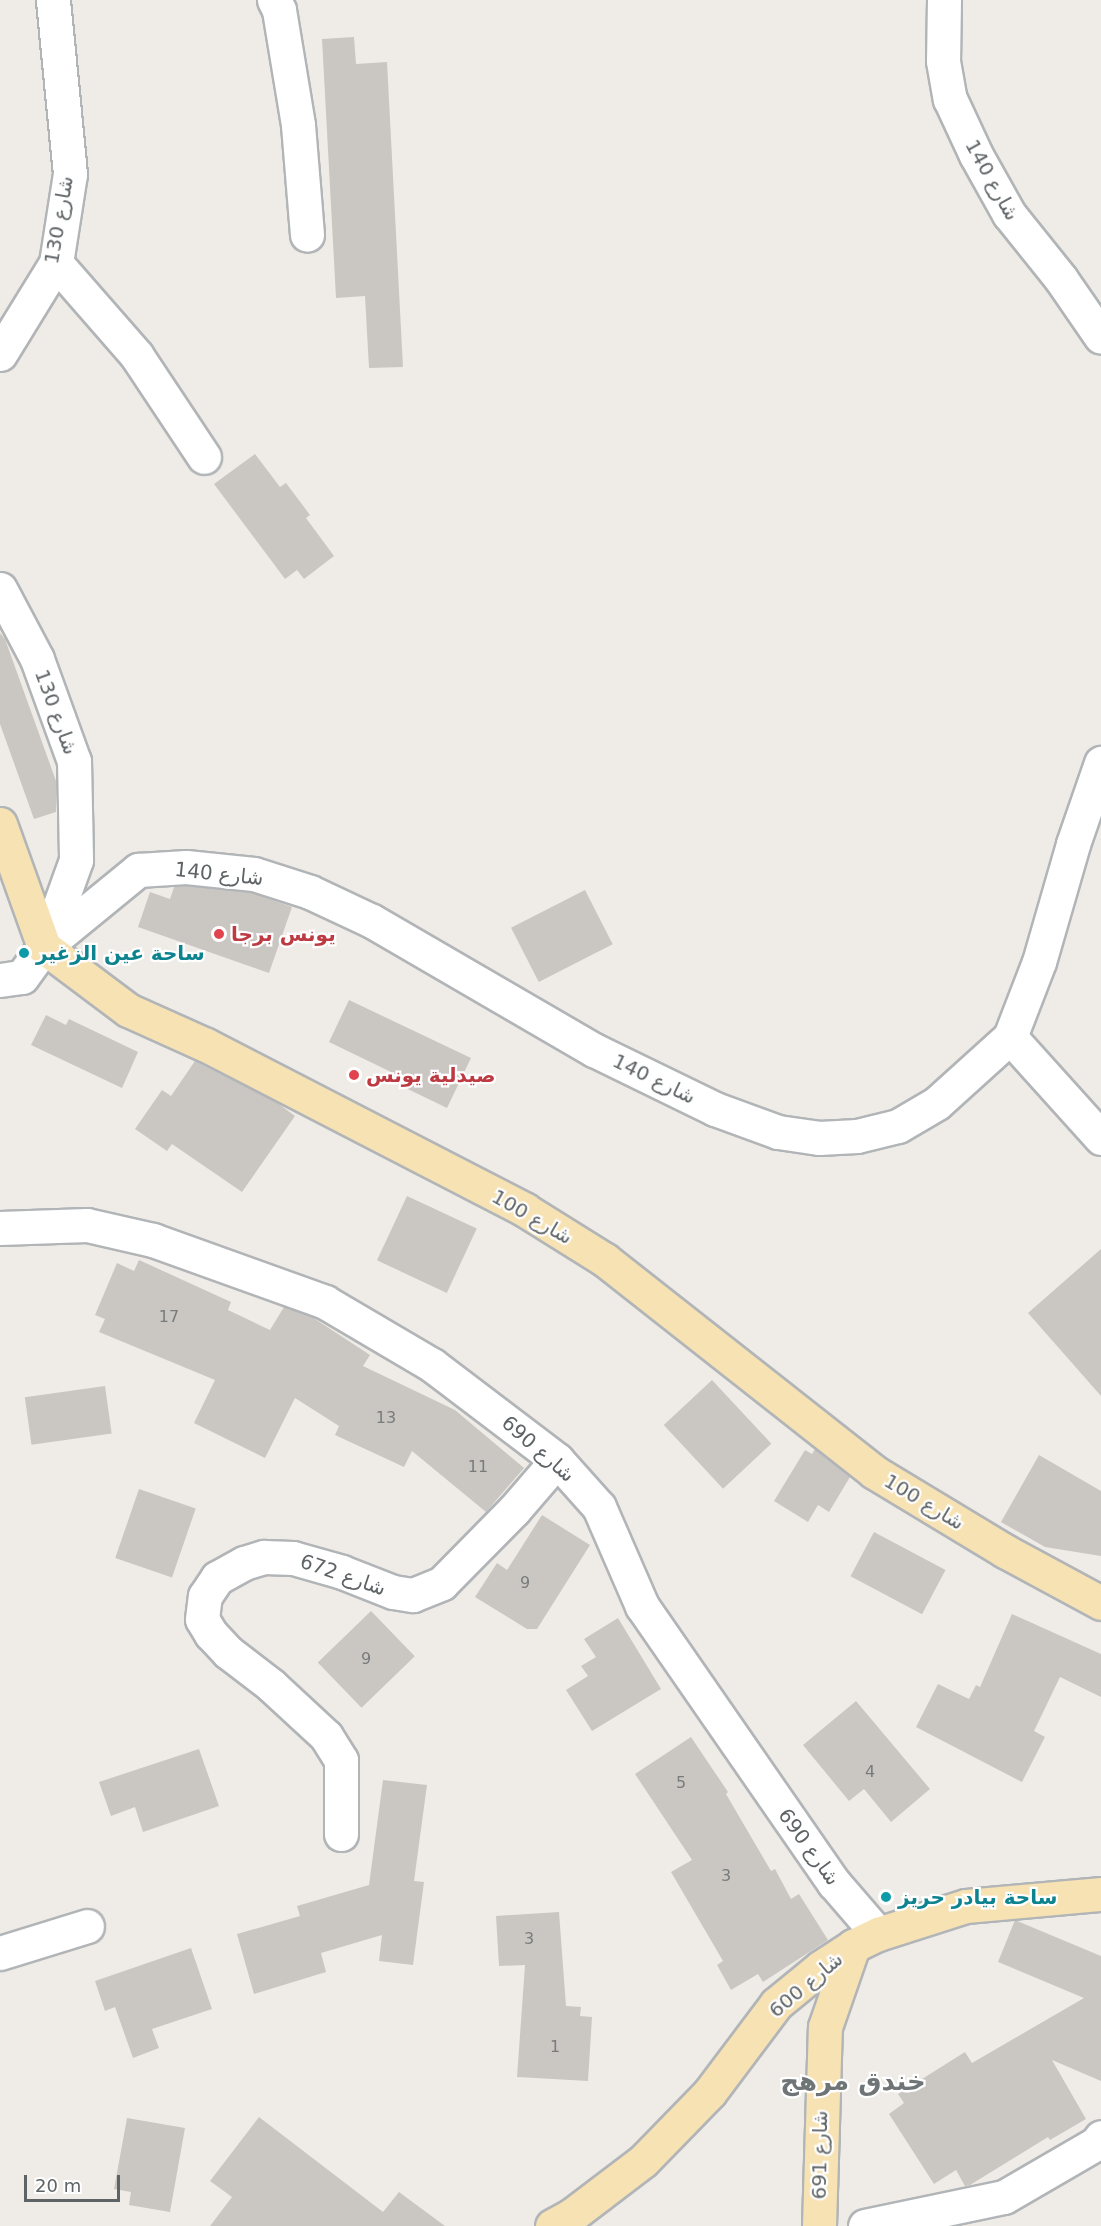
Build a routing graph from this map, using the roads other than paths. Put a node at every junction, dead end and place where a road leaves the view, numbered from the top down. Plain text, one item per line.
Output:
1 (53, 0) edge
2 (274, 0) edge
3 (944, 0) edge
4 (307, 235) dead end
5 (56, 263) junction
6 (1101, 337) edge
7 (0, 354) edge
8 (204, 457) dead end
9 (0, 589) edge
10 (1101, 763) edge
11 (0, 824) edge
12 (44, 947) junction
13 (0, 980) edge
14 (1010, 1037) junction
15 (1101, 1138) edge
16 (0, 1228) edge
17 (557, 1460) junction
18 (1101, 1603) edge
19 (341, 1834) dead end
20 (1101, 1894) edge
21 (87, 1926) dead end
22 (865, 1940) junction
23 (0, 1953) edge
24 (1101, 2137) edge
25 (552, 2226) edge
26 (819, 2226) edge
27 (865, 2226) edge

1 - 5 street, شارع 130
2 - 4 street
3 - 6 street, شارع 140
5 - 7 street, شارع 130
5 - 8 street
9 - 12 street, شارع 130
10 - 14 street, شارع 140
11 - 12 main road
12 - 13 street
12 - 14 street, شارع 140
12 - 18 main road, شارع 100
14 - 15 street
16 - 17 street, شارع 690
17 - 19 street, شارع 672
17 - 22 street, شارع 690
20 - 22 main road, شارع 600
21 - 23 street
22 - 25 main road, شارع 600
22 - 26 main road, شارع 691
24 - 27 street

